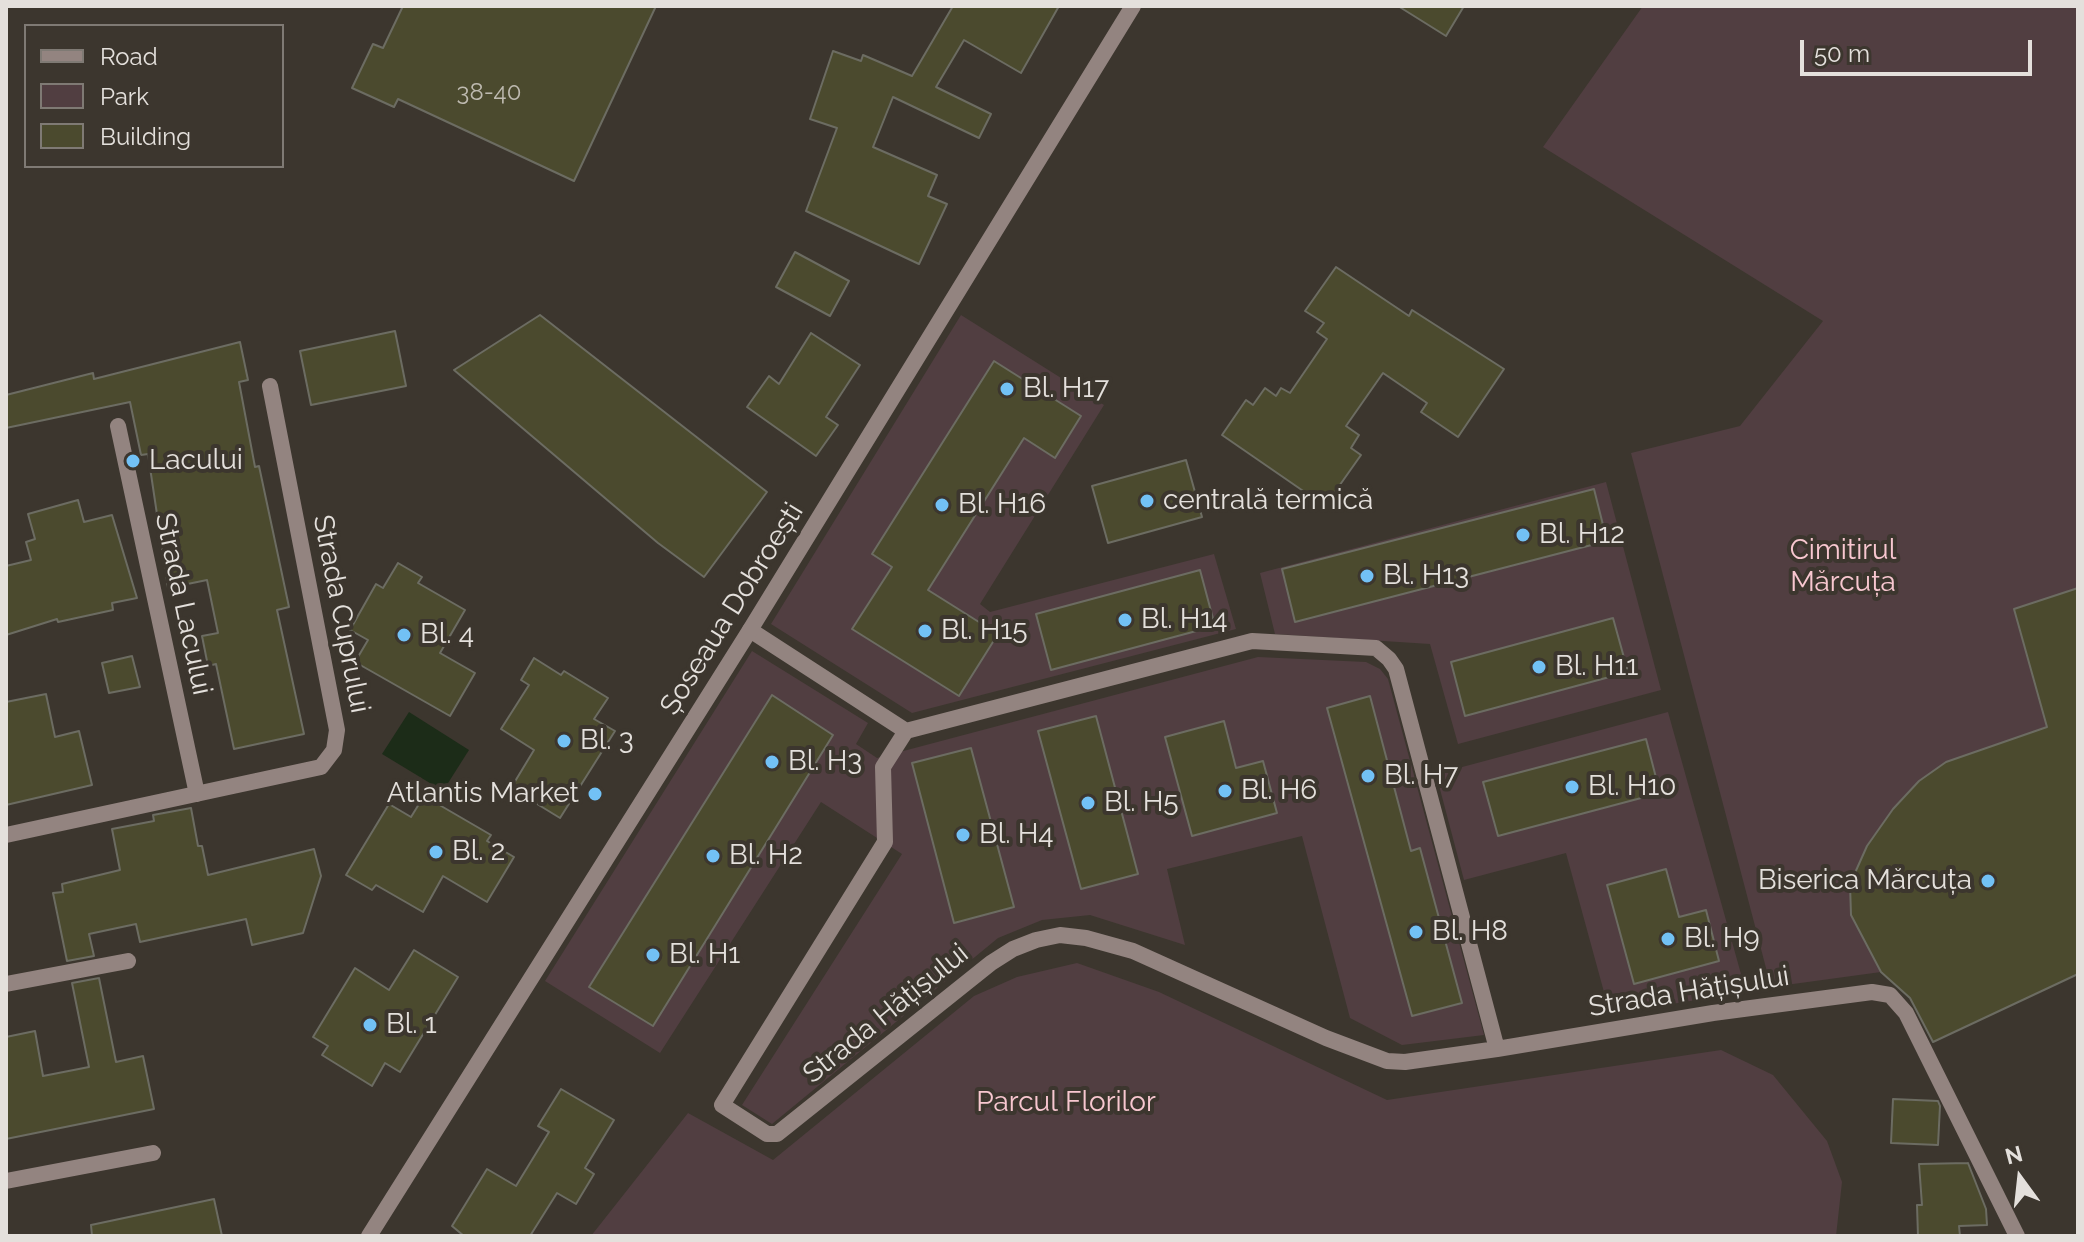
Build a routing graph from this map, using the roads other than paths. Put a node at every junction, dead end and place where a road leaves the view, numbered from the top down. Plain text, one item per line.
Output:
1 (1133, 6) edge
2 (270, 386) dead end
3 (118, 426) dead end
4 (750, 630) junction
5 (906, 731) junction
6 (197, 794) junction
7 (6, 835) edge
8 (128, 961) dead end
9 (6, 984) edge
10 (1497, 1049) junction
11 (153, 1153) dead end
12 (6, 1181) edge
13 (369, 1236) edge
14 (2017, 1236) edge

1 - 4 street, Șoseaua Dobroești
2 - 6 street, Strada Cuprului
3 - 6 street, Strada Lacului
4 - 5 street
4 - 13 street, Șoseaua Dobroești
5 - 10 street
5 - 10 street, Strada Hățișului
6 - 7 street, Strada Cuprului
8 - 9 street
10 - 14 street, Strada Hățișului
11 - 12 street

